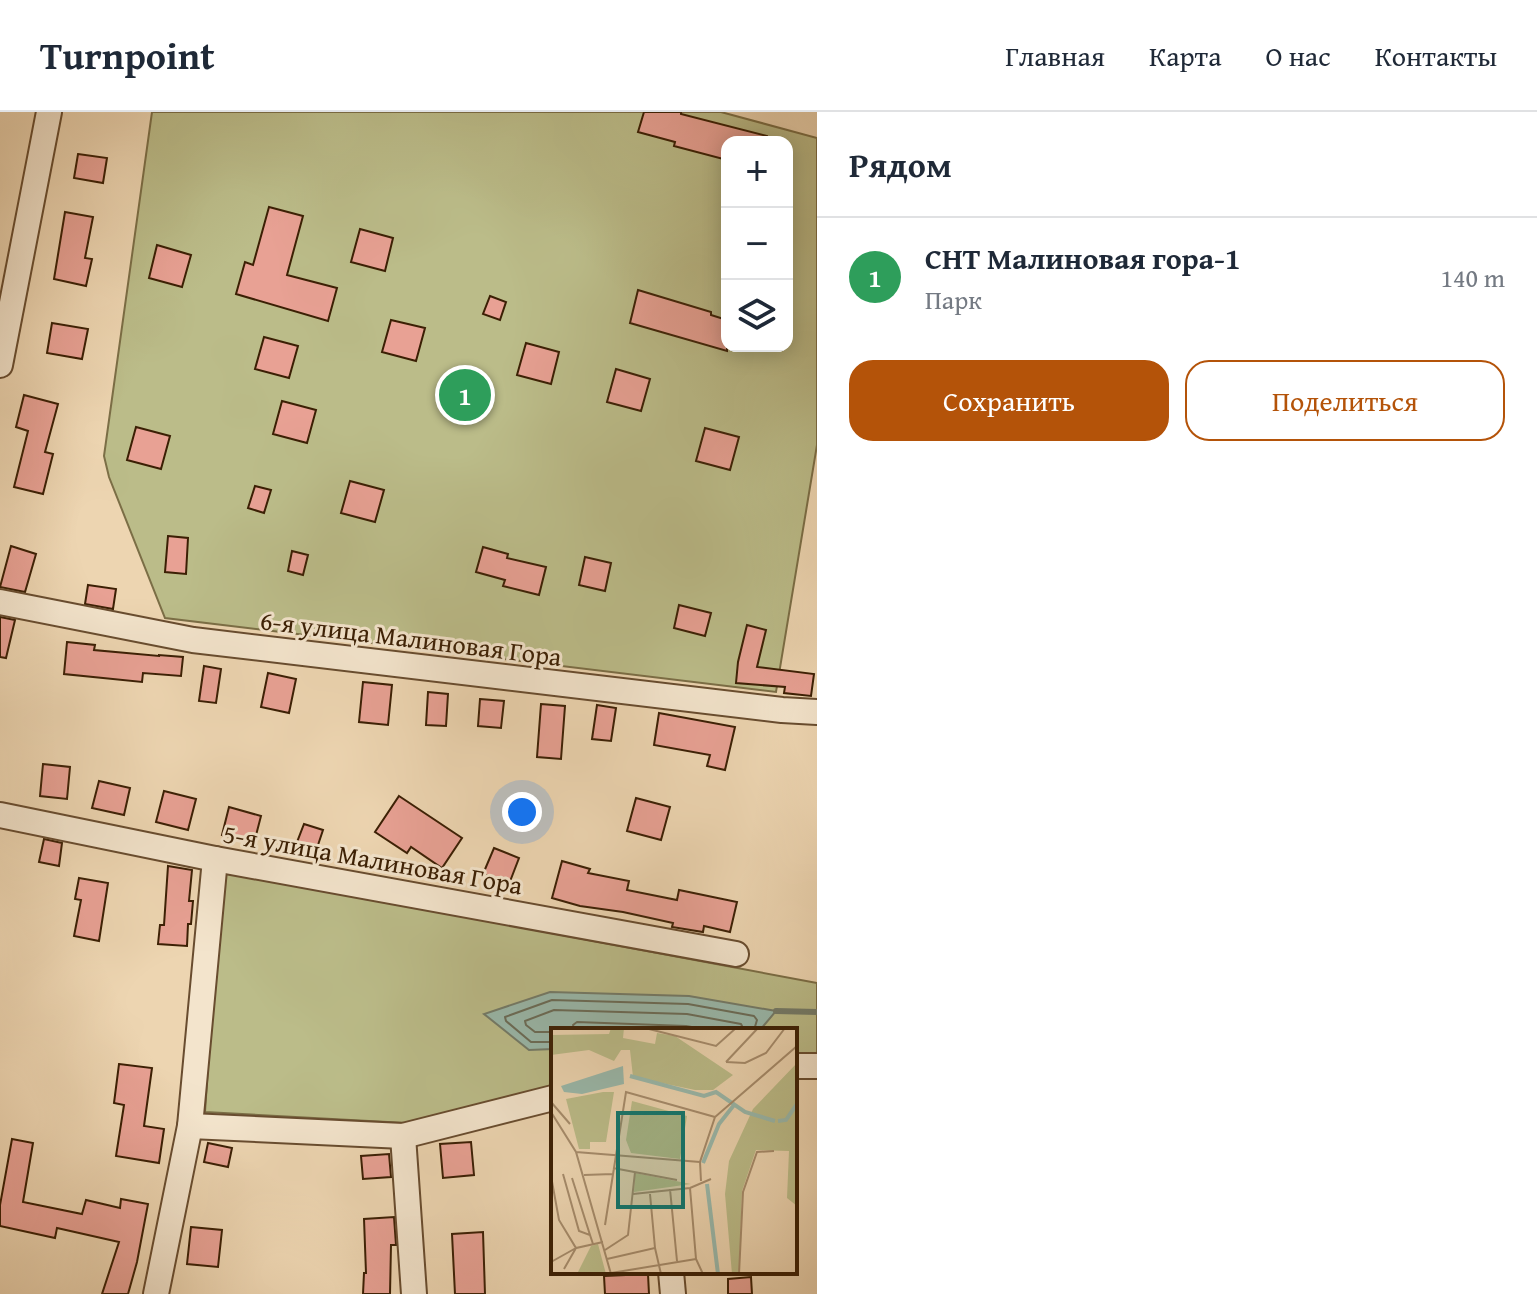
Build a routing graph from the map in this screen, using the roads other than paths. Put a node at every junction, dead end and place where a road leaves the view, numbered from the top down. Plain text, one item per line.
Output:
1 (49, 112) edge
2 (0, 365) edge
3 (0, 602) edge
4 (817, 712) edge
5 (0, 815) edge
6 (215, 859) junction
7 (736, 954) dead end
8 (551, 1099) edge
9 (190, 1126) junction
10 (403, 1136) junction
11 (671, 1274) edge
12 (156, 1294) edge
13 (414, 1294) edge
14 (673, 1294) edge

1 - 2 street
3 - 4 street, 6-я улица Малиновая Гора
5 - 6 street, 5-я улица Малиновая Гора
6 - 7 street, 5-я улица Малиновая Гора
6 - 9 street
8 - 10 street
9 - 10 street
9 - 12 street
10 - 13 street
11 - 14 street

